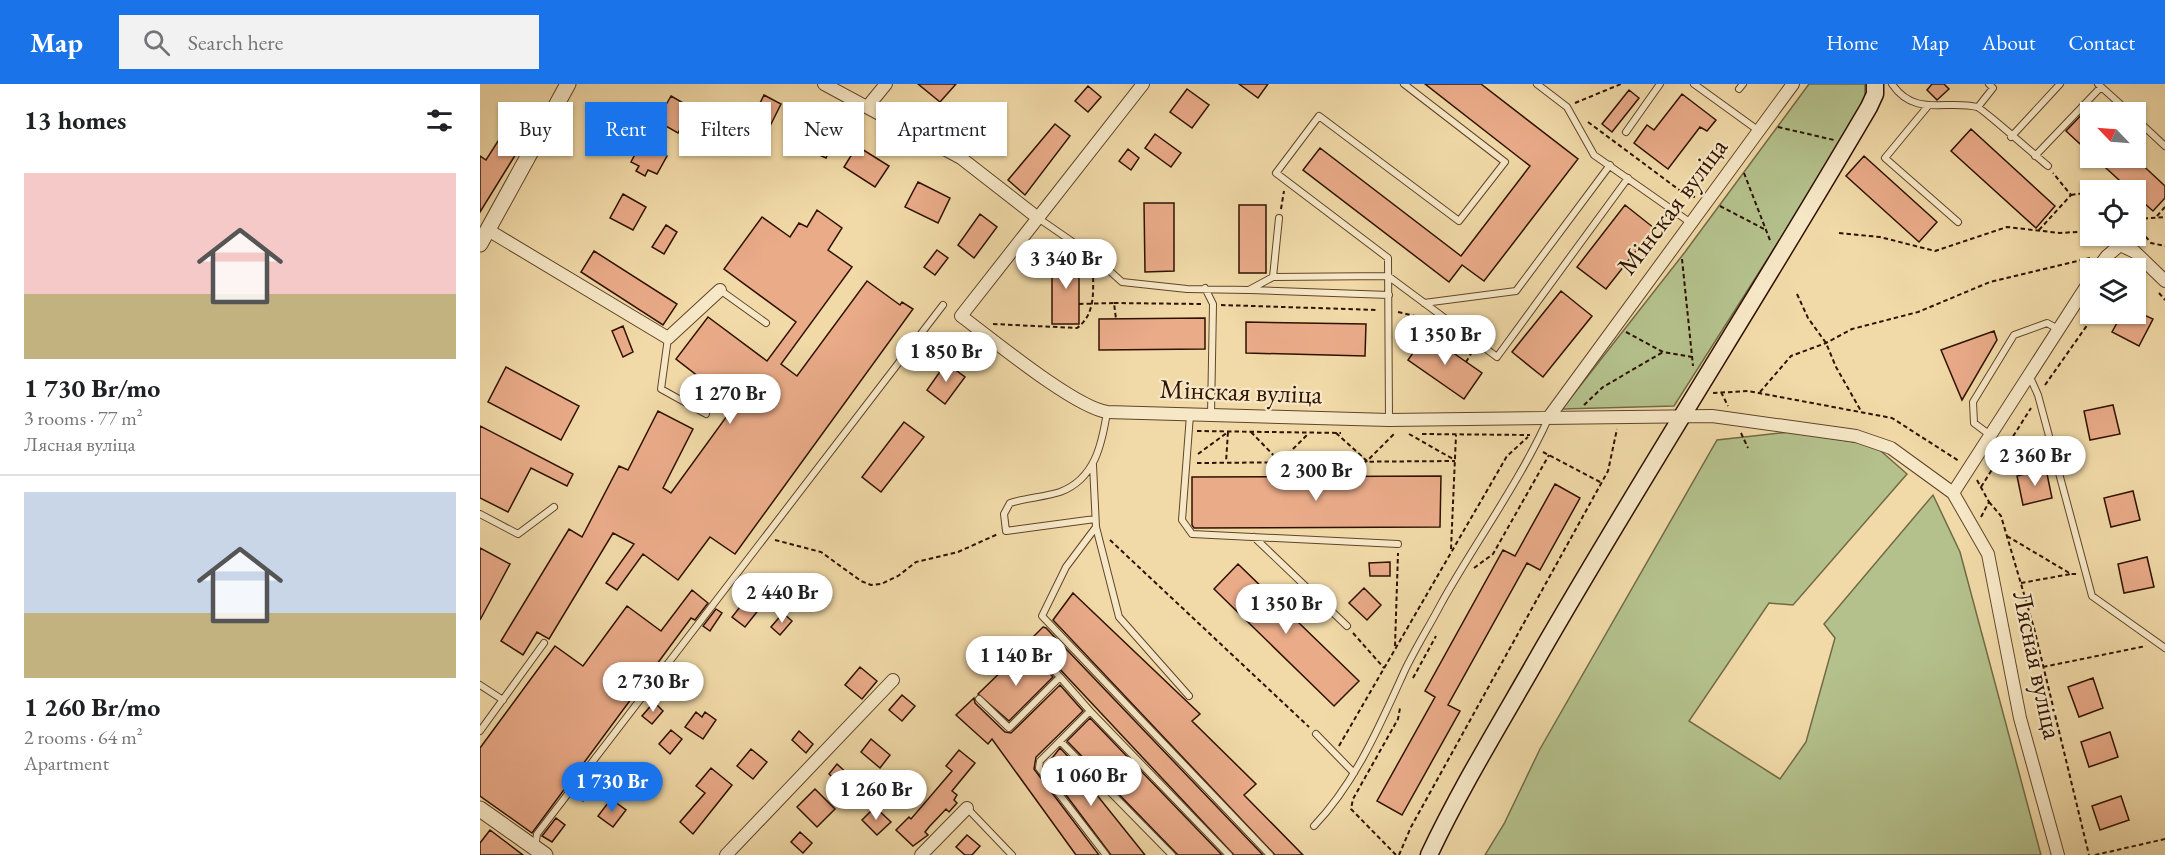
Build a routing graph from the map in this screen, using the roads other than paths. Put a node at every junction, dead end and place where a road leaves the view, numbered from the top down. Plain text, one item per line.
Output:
1 (568, 84) edge
2 (824, 84) edge
3 (886, 84) edge
4 (1143, 84) edge
5 (1404, 84) edge
6 (1537, 84) edge
7 (1660, 84) edge
8 (1694, 84) edge
9 (1793, 84) edge
10 (1892, 84) edge
11 (1989, 84) edge
12 (2060, 84) edge
13 (2099, 85) edge
14 (1875, 89) edge
15 (2118, 102) edge
16 (868, 106) junction
17 (1928, 106) junction
18 (1978, 107) junction
19 (1761, 128) junction
20 (2146, 128) edge
21 (1626, 132) dead end
22 (2011, 137) junction
23 (2165, 146) edge
24 (2035, 156) junction
25 (1610, 165) junction
26 (2048, 166) road end
27 (1628, 178) junction
28 (1038, 218) junction
29 (1279, 218) road end
30 (1958, 222) dead end
31 (1691, 223) junction
32 (488, 230) junction
33 (480, 244) edge
34 (2106, 258) edge
35 (2141, 258) edge
36 (2146, 263) edge
37 (1388, 276) junction
38 (1273, 277) junction
39 (2165, 281) edge
40 (1205, 288) junction
41 (1249, 290) junction
42 (720, 291) joint
43 (1389, 295) junction
44 (2080, 296) edge
45 (1424, 303) junction
46 (943, 305) dead end
47 (766, 323) dead end
48 (2059, 329) junction
49 (668, 338) junction
50 (2029, 375) junction
51 (1107, 412) junction
52 (706, 414) dead end
53 (1190, 415) junction
54 (1211, 416) junction
55 (1682, 416) junction
56 (1549, 417) junction
57 (1389, 420) junction
58 (1990, 435) junction
59 (1093, 464) junction
60 (1953, 493) junction
61 (554, 507) dead end
62 (480, 514) edge
63 (1095, 519) junction
64 (1096, 527) junction
65 (1254, 537) junction
66 (1398, 544) road end
67 (1347, 626) road end
68 (544, 643) dead end
69 (2165, 648) edge
70 (1034, 649) dead end
71 (1060, 677) junction
72 (893, 680) dead end
73 (480, 684) edge
74 (1189, 696) dead end
75 (979, 699) dead end
76 (503, 700) junction
77 (1090, 711) junction
78 (480, 731) edge
79 (1316, 734) road end
80 (1060, 741) junction
81 (1354, 773) junction
82 (967, 808) joint
83 (480, 809) edge
84 (1314, 826) dead end
85 (540, 852) edge
86 (726, 855) edge
87 (921, 855) edge
88 (1012, 855) edge
89 (1106, 855) edge
90 (1172, 855) edge
91 (1229, 855) edge
92 (1270, 855) edge
93 (1429, 855) edge
94 (2058, 855) edge

1 - 32 street
2 - 16 street
3 - 16 street
4 - 28 street
5 - 37 lane
6 - 25 lane
7 - 21 lane
8 - 19 lane
9 - 19 street, Мінская вуліца
10 - 17 lane
11 - 18 lane
12 - 22 lane
13 - 15 lane
13 - 24 lane
14 - 55 main road
16 - 28 street
17 - 18 lane
17 - 30 lane
18 - 22 lane
19 - 31 street, Мінская вуліца
20 - 23 lane
22 - 24 lane
24 - 26 lane
25 - 27 lane
25 - 45 lane
27 - 31 lane
27 - 45 lane
28 - 40 lane
28 - 51 street, Мінская вуліца
29 - 38 lane
31 - 56 street, Мінская вуліца
32 - 33 street
32 - 49 street
34 - 35 street
36 - 39 street
37 - 38 lane
37 - 43 lane
37 - 45 lane
38 - 41 lane
40 - 41 lane
40 - 54 lane
41 - 43 lane
42 - 47 lane
42 - 49 street
43 - 57 lane
44 - 48 street
46 - 85 lane
48 - 50 street
48 - 58 lane
49 - 52 lane
50 - 58 street
50 - 69 lane
51 - 53 street, Мінская вуліца
51 - 59 lane
53 - 54 street, Мінская вуліца
53 - 65 lane
54 - 57 street, Мінская вуліца
55 - 56 street, Мінская вуліца
55 - 60 street, Мінская вуліца
55 - 93 main road
56 - 57 street, Мінская вуліца
56 - 81 lane
58 - 60 street
59 - 63 lane
59 - 63 lane
60 - 94 street, Лясная вуліца
61 - 62 lane
63 - 64 lane
64 - 74 lane
64 - 92 lane
65 - 66 lane
65 - 67 lane
68 - 76 lane
70 - 71 lane
71 - 75 lane
71 - 77 lane
72 - 86 street
73 - 76 lane
76 - 78 lane
77 - 80 lane
77 - 91 lane
79 - 81 lane
80 - 89 lane
80 - 90 lane
81 - 84 lane
82 - 87 street
82 - 88 lane
83 - 85 street

